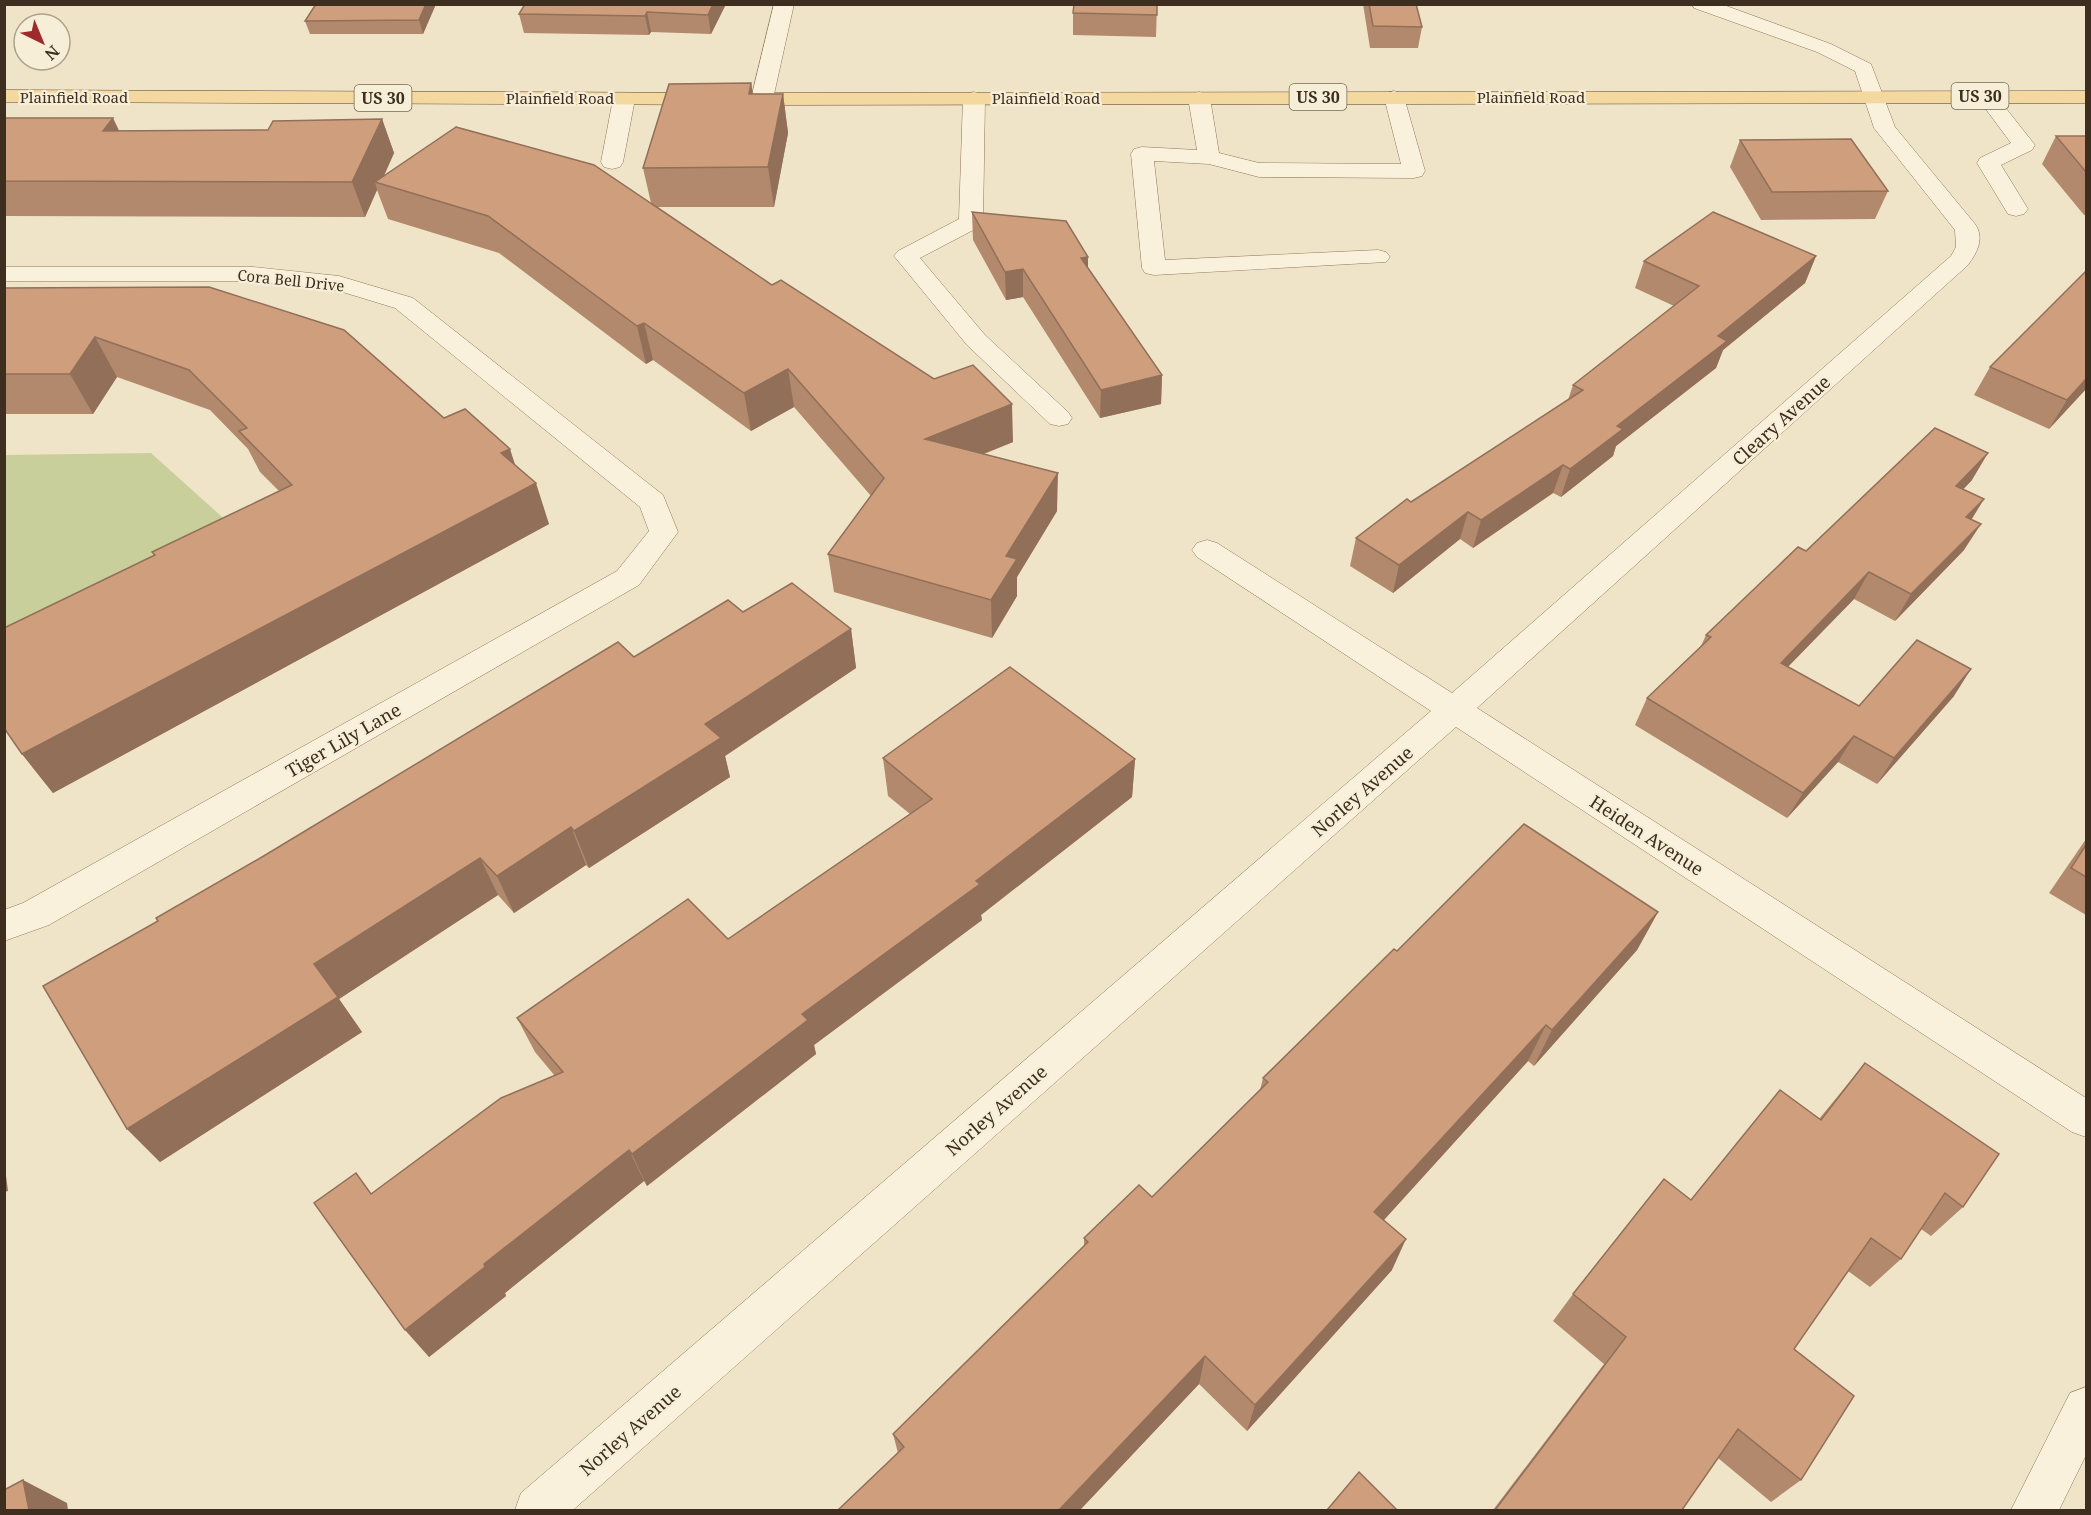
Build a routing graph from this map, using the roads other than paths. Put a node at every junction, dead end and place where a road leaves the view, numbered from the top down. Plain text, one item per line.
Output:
1 (784, 4) edge
2 (1701, 4) edge
3 (4, 96) edge
4 (1874, 96) junction
5 (1986, 96) junction
6 (1394, 97) junction
7 (2086, 97) edge
8 (974, 98) junction
9 (1199, 98) junction
10 (624, 99) junction
11 (762, 99) junction
12 (1209, 157) junction
13 (612, 162) dead end
14 (2016, 209) dead end
15 (1378, 257) dead end
16 (4, 274) edge
17 (1059, 418) dead end
18 (664, 532) joint
19 (1207, 550) dead end
20 (1454, 710) junction
21 (4, 926) edge
22 (2086, 1119) edge
23 (2086, 1408) edge
24 (538, 1510) edge
25 (2034, 1510) edge

1 - 11 street
2 - 4 street, Cleary Avenue
3 - 10 main road, Plainfield Road / US 30
4 - 5 main road, Plainfield Road / US 30
4 - 6 main road, Plainfield Road / US 30
4 - 20 street, Cleary Avenue
5 - 7 main road, Plainfield Road / US 30
5 - 14 street
6 - 9 main road, Plainfield Road / US 30
6 - 12 street
8 - 9 main road, Plainfield Road / US 30
8 - 11 main road, Plainfield Road / US 30
8 - 17 street
9 - 12 street
10 - 11 main road, Plainfield Road / US 30
10 - 13 street
12 - 15 street
16 - 18 street, Cora Bell Drive
18 - 21 street, Tiger Lily Lane
19 - 20 street, Heiden Avenue
20 - 22 street, Heiden Avenue
20 - 24 street, Norley Avenue
23 - 25 street

